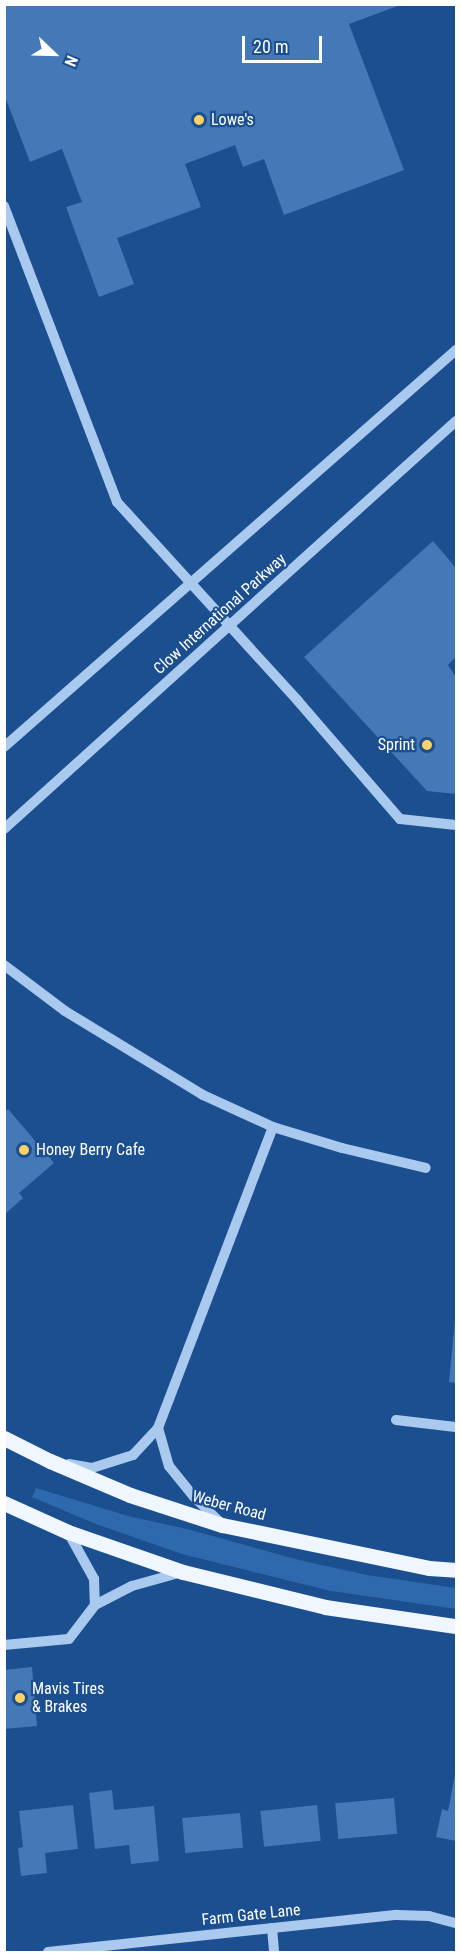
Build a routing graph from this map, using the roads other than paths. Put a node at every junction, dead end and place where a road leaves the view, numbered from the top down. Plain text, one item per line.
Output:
1 (4, 206) edge
2 (456, 350) edge
3 (456, 421) edge
4 (191, 584) junction
5 (230, 626) junction
6 (4, 747) edge
7 (456, 825) edge
8 (4, 829) edge
9 (4, 965) edge
10 (273, 1127) junction
11 (426, 1168) dead end
12 (396, 1420) dead end
13 (456, 1426) edge
14 (158, 1428) junction
15 (4, 1438) edge
16 (50, 1461) junction
17 (4, 1503) edge
18 (222, 1525) junction
19 (68, 1532) junction
20 (456, 1570) edge
21 (183, 1572) junction
22 (95, 1605) junction
23 (456, 1626) edge
24 (4, 1645) edge
25 (456, 1923) edge
26 (272, 1928) junction
27 (48, 1953) edge
28 (274, 1953) edge

1 - 4 street
2 - 4 street
3 - 5 street, Clow International Parkway
4 - 5 street
4 - 6 street
5 - 7 street
5 - 8 street, Clow International Parkway
9 - 10 street
10 - 11 street
10 - 14 street
12 - 13 street
14 - 16 street
14 - 18 street
15 - 16 main road, Weber Road
16 - 18 main road, Weber Road
17 - 19 main road
18 - 20 main road, Weber Road
19 - 21 main road
19 - 22 street
21 - 22 street
21 - 23 main road
22 - 24 street
25 - 26 street, Farm Gate Lane
26 - 27 street, Farm Gate Lane
26 - 28 street

